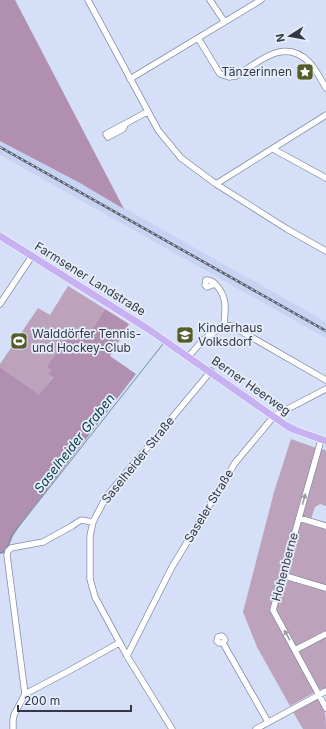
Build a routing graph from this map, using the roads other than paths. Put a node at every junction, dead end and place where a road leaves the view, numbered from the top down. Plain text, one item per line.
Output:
1 (88, 0) edge
2 (210, 0) edge
3 (261, 0) edge
4 (224, 22) junction
5 (198, 38) junction
6 (130, 79) junction
7 (326, 88) edge
8 (147, 112) junction
9 (326, 115) edge
10 (125, 125) dead end
11 (273, 149) junction
12 (326, 178) edge
13 (216, 184) junction
14 (0, 236) edge
15 (326, 251) edge
16 (32, 256) junction
17 (215, 284) dead end
18 (0, 304) edge
19 (224, 325) junction
20 (167, 342) joint
21 (189, 356) junction
22 (211, 372) junction
23 (326, 380) edge
24 (326, 389) edge
25 (274, 416) junction
26 (324, 440) edge
27 (299, 518) junction
28 (93, 522) junction
29 (326, 526) edge
30 (282, 575) junction
31 (326, 588) edge
32 (326, 634) edge
33 (119, 643) junction
34 (224, 643) dead end
35 (295, 650) junction
36 (127, 656) junction
37 (326, 691) edge
38 (25, 694) junction
39 (319, 694) junction
40 (326, 708) edge
41 (268, 722) junction
42 (13, 729) edge
43 (172, 729) edge
44 (256, 729) edge

1 - 6 street
2 - 4 street
3 - 4 street
4 - 5 street
5 - 6 street
5 - 7 street
6 - 8 street
8 - 10 street
8 - 13 street
9 - 11 street
11 - 12 street
11 - 13 street
13 - 15 street
14 - 16 main road, Farmsener Landstraße
16 - 18 street
16 - 20 main road, Farmsener Landstraße
17 - 19 street
19 - 21 street
19 - 23 street
20 - 21 main road, Berner Heerweg
21 - 22 main road, Berner Heerweg
22 - 25 main road, Berner Heerweg
22 - 28 street, Saselheider Straße
24 - 25 street, Saseler Straße
25 - 26 main road, Berner Heerweg
25 - 36 street, Saseler Straße
27 -> 26 street, Hohenberne
27 - 29 street
27 - 30 street, Hohenberne
28 - 33 street, Saselheider Straße
28 - 38 street
30 - 31 street
35 -> 30 street, Hohenberne
32 - 35 street
33 - 36 street, Saselheider Straße
33 - 38 street
34 - 41 street
35 - 39 street, Hohenberne
36 - 43 street, Saselheider Straße
37 - 39 street
38 - 42 street
39 - 40 street, Hohenberne
39 - 41 street
41 - 44 street

